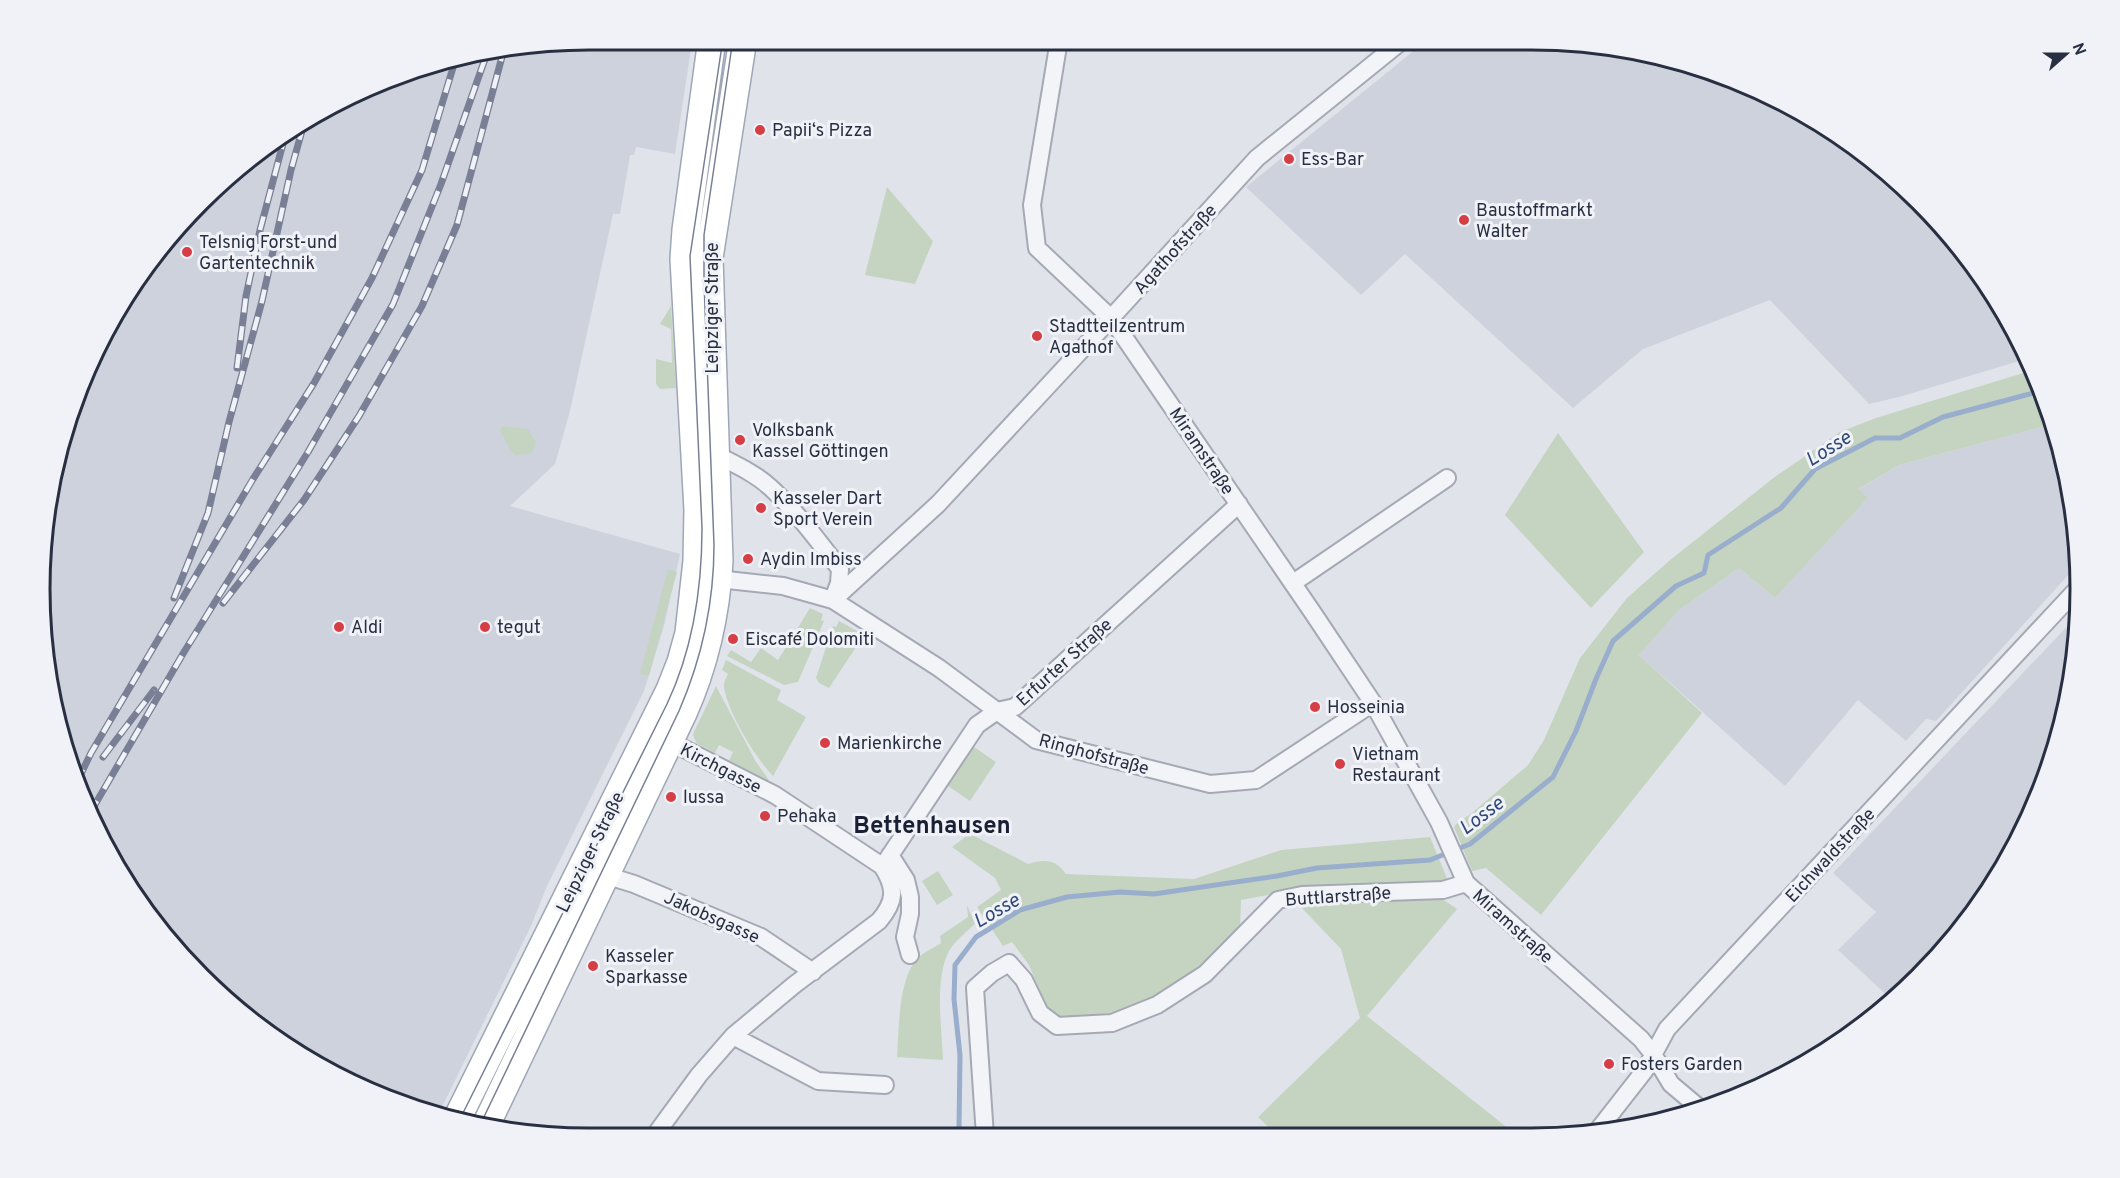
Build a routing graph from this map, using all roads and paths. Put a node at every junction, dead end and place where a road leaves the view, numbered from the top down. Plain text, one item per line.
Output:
1 (711, 50) edge
2 (740, 50) edge
3 (1057, 50) edge
4 (1391, 50) edge
5 (1111, 318) junction
6 (716, 454) junction
7 (1447, 478) dead end
8 (1239, 504) junction
9 (707, 578) junction
10 (1293, 583) junction
11 (2070, 597) edge
12 (833, 600) junction
13 (1373, 703) junction
14 (993, 713) junction
15 (659, 736) junction
16 (887, 860) junction
17 (605, 875) junction
18 (1463, 879) junction
19 (910, 955) dead end
20 (813, 972) junction
21 (733, 1036) junction
22 (1653, 1054) junction
23 (885, 1085) dead end
24 (1694, 1103) edge
25 (461, 1113) edge
26 (489, 1119) edge
27 (1604, 1124) edge
28 (660, 1128) edge
29 (984, 1128) edge

1 - 9 main road, Leipziger Straße
2 - 6 main road, Leipziger Straße
3 - 5 street, Miramstraße
4 - 5 street, Agathofstraße
5 - 8 street, Miramstraße
5 - 12 street, Agathofstraße
6 - 9 main road, Leipziger Straße
6 - 12 street
7 - 10 street
8 - 10 street, Miramstraße
8 - 14 street, Erfurter Straße
9 - 12 street, Ringhofstraße
9 - 15 main road, Leipziger Straße
10 - 13 street, Miramstraße
11 - 22 street, Eichwaldstraße
12 - 14 street, Ringhofstraße
13 - 14 street, Ringhofstraße
13 - 18 street, Miramstraße
14 - 16 street, Erfurter Straße
15 - 16 street, Kirchgasse
15 - 17 main road
15 - 25 main road, Leipziger Straße
16 - 19 street
16 - 20 street
17 - 20 street, Jakobsgasse
17 - 26 main road
18 - 22 street, Miramstraße
18 - 29 street, Buttlarstraße
20 - 21 street
21 - 23 street
21 - 28 street
22 - 24 street, Miramstraße
22 - 27 street, Eichwaldstraße

